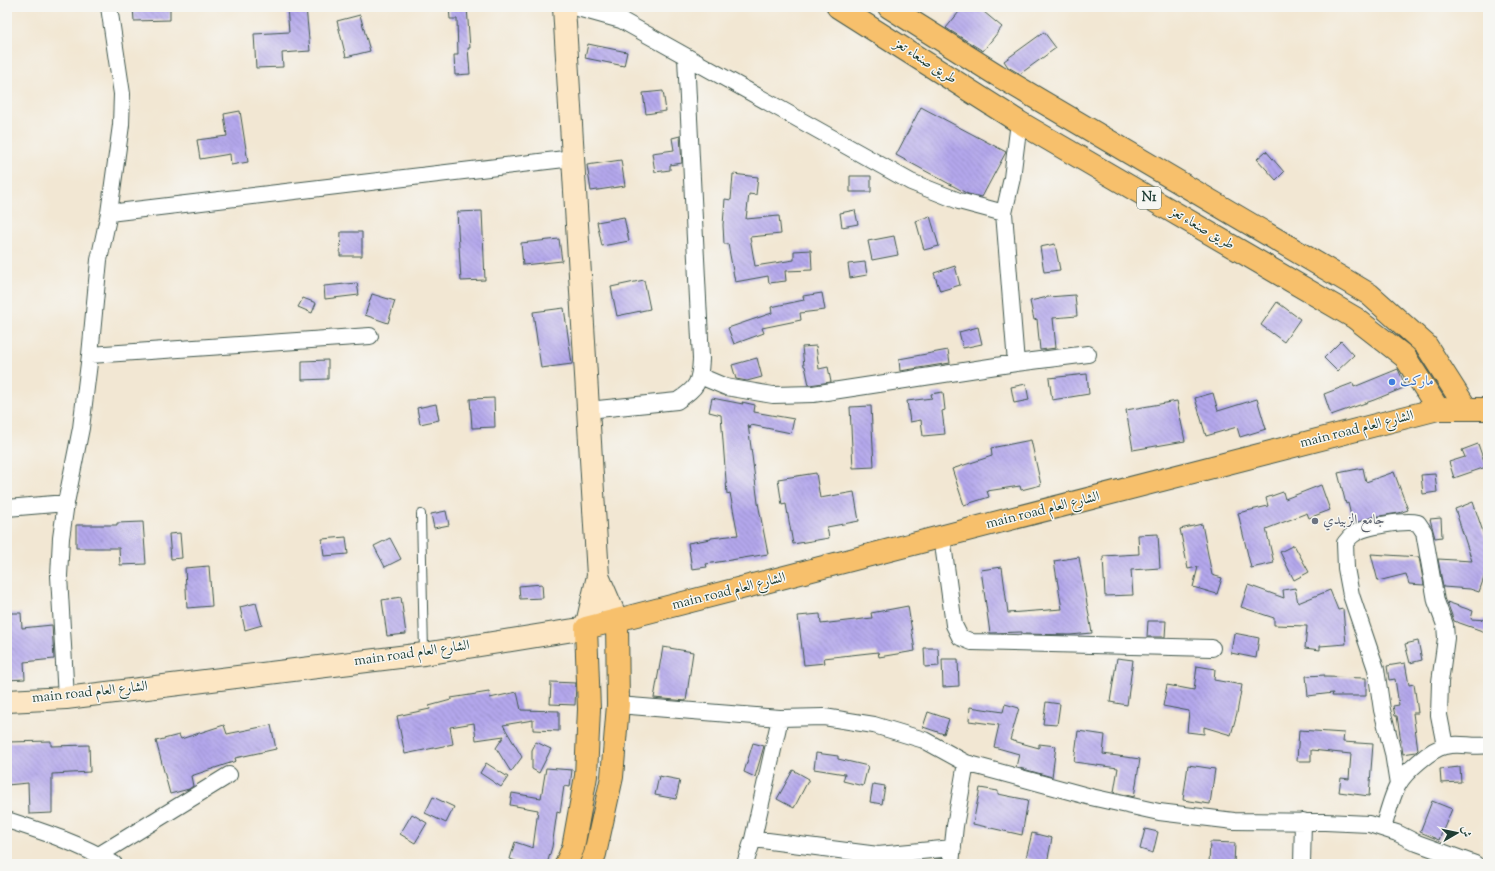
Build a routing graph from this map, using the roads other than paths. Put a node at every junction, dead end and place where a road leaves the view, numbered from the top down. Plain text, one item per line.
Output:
1 (109, 7) edge
2 (564, 7) edge
3 (574, 7) edge
4 (838, 7) edge
5 (889, 7) edge
6 (686, 58) junction
7 (1019, 122) junction
8 (573, 158) junction
9 (109, 213) junction
10 (1004, 213) junction
11 (370, 336) dead end
12 (1088, 354) dead end
13 (90, 355) junction
14 (1016, 363) junction
15 (700, 376) junction
16 (1466, 408) junction
17 (1438, 409) junction
18 (1488, 409) edge
19 (588, 410) junction
20 (66, 503) junction
21 (7, 508) edge
22 (421, 514) dead end
23 (942, 537) junction
24 (598, 576) junction
25 (618, 620) junction
26 (586, 628) junction
27 (1212, 648) dead end
28 (424, 654) junction
29 (66, 698) junction
30 (7, 701) edge
31 (618, 705) junction
32 (780, 718) junction
33 (1488, 745) edge
34 (1445, 746) junction
35 (966, 763) junction
36 (229, 775) dead end
37 (1398, 785) junction
38 (7, 820) edge
39 (1303, 821) junction
40 (1383, 828) junction
41 (753, 839) junction
42 (98, 855) junction
43 (569, 856) edge
44 (952, 856) edge
45 (593, 859) edge
46 (877, 859) edge
47 (114, 864) edge
48 (745, 864) edge
49 (1302, 864) edge
50 (1475, 864) edge

1 - 9 street
2 - 8 main road
3 - 6 street
4 - 7 highway, طريق صنعاء تعز / N1
5 - 16 highway, طريق صنعاء تعز / N1
6 - 10 street
6 - 15 street
7 - 10 street
7 - 17 highway, طريق صنعاء تعز / N1
8 - 9 street
8 - 19 main road
9 - 13 street
10 - 14 street
11 - 13 street
12 - 14 street
13 - 20 street
14 - 15 street
15 - 19 street
16 - 17 highway
16 - 18 highway
17 - 23 highway, main road الشارع العام
19 - 24 main road
20 - 21 street
20 - 29 street
22 - 28 lane
23 - 25 highway, main road الشارع العام
23 - 27 street
24 - 25 main road
24 - 26 main road
25 - 26 highway, main road الشارع العام
25 - 31 highway
26 - 28 main road, main road الشارع العام
26 - 43 highway
28 - 29 main road, main road الشارع العام
29 - 30 main road, main road الشارع العام
31 - 32 street
31 - 45 highway
32 - 35 street
32 - 41 street
33 - 34 street
34 - 37 street
34 - 37 street
35 - 39 street
35 - 44 street
36 - 42 street
37 - 40 street
38 - 42 street
39 - 40 street
39 - 49 street
40 - 50 street
41 - 46 street
41 - 48 street
42 - 47 street
43 - 45 highway
44 - 46 street

